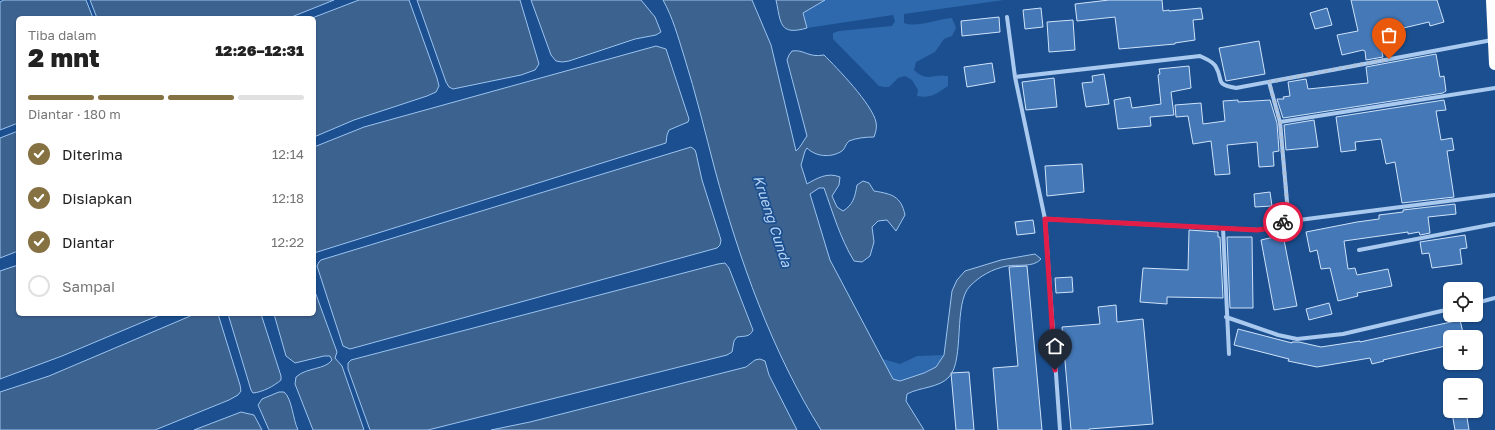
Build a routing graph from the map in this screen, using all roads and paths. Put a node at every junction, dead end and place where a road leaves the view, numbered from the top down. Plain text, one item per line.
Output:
1 (1492, 0) edge
2 (1007, 17) dead end
3 (1494, 39) edge
4 (1495, 64) edge
5 (1015, 77) junction
6 (1269, 82) junction
7 (1495, 88) edge
8 (1280, 122) junction
9 (1495, 195) edge
10 (1045, 219) junction
11 (1283, 222) junction
12 (1495, 224) edge
13 (1223, 228) junction
14 (1359, 250) dead end
15 (1495, 298) edge
16 (1483, 301) edge
17 (1443, 312) edge
18 (1226, 317) junction
19 (1229, 354) dead end
20 (1060, 430) edge

1 - 3 highway
2 - 5 street
3 - 4 highway
3 - 6 street
5 - 6 street
5 - 10 street
6 - 8 street
7 - 8 street
8 - 11 street
9 - 11 street
10 - 13 street
10 - 20 street
11 - 13 street
12 - 14 street
13 - 18 street
15 - 16 street
17 - 18 street
18 - 19 street

